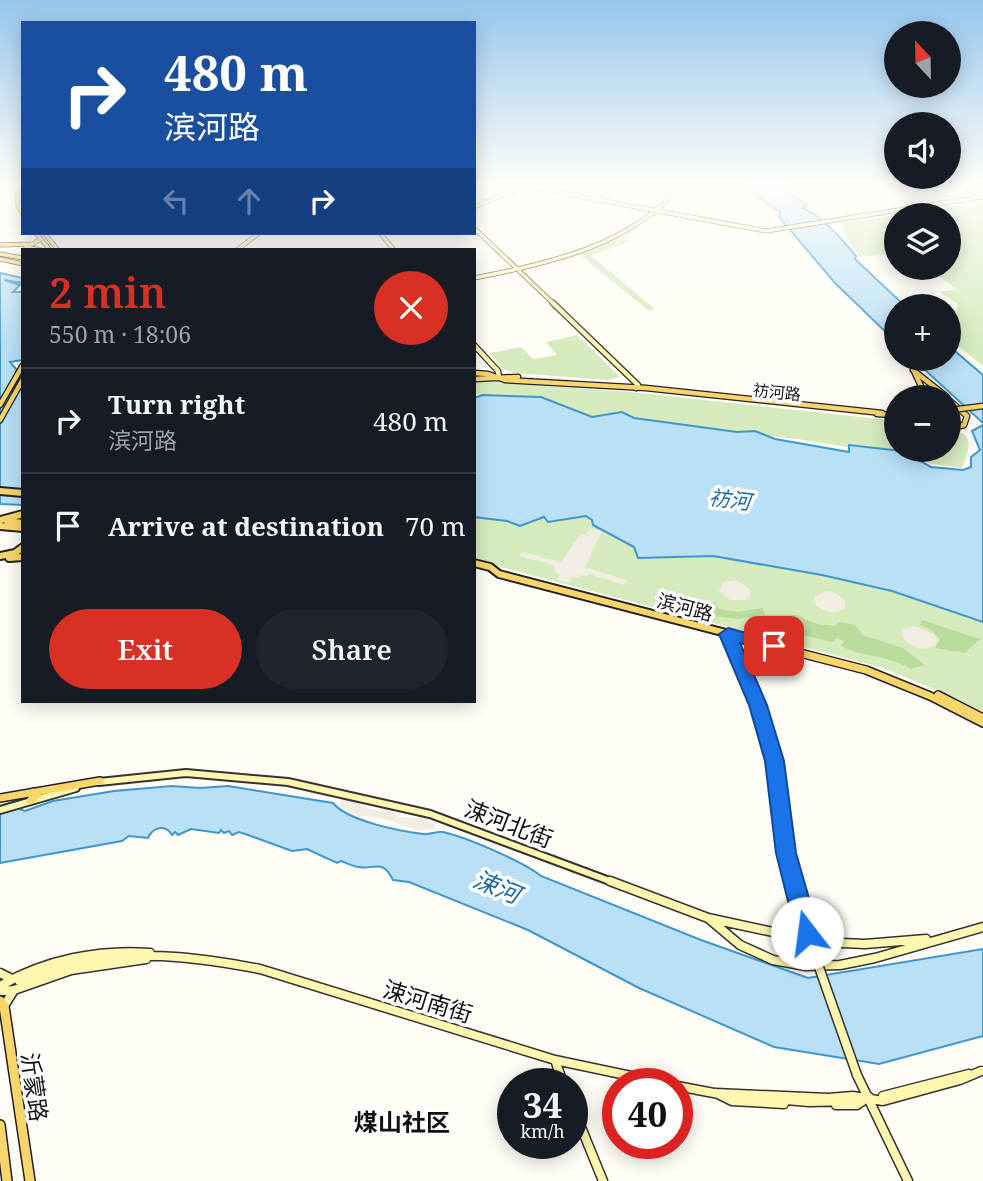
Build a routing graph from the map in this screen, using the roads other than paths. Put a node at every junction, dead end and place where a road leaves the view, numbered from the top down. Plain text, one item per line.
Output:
1 (40, 239) joint
2 (486, 239) edge
3 (611, 239) edge
4 (0, 246) edge
5 (31, 248) edge
6 (48, 248) edge
7 (0, 257) edge
8 (21, 260) edge
9 (21, 261) edge
10 (517, 269) junction
11 (476, 278) edge
12 (476, 349) edge
13 (21, 368) edge
14 (476, 376) edge
15 (476, 376) edge
16 (485, 376) dead end
17 (499, 378) junction
18 (21, 383) edge
19 (919, 385) edge
20 (932, 385) edge
21 (636, 388) junction
22 (655, 390) junction
23 (0, 405) edge
24 (983, 407) edge
25 (961, 410) edge
26 (961, 410) edge
27 (884, 414) joint
28 (0, 420) edge
29 (961, 426) edge
30 (0, 490) edge
31 (21, 492) edge
32 (21, 515) edge
33 (0, 520) edge
34 (0, 526) edge
35 (21, 527) edge
36 (21, 527) edge
37 (21, 548) edge
38 (0, 557) edge
39 (21, 557) edge
40 (476, 566) edge
41 (494, 571) junction
42 (728, 634) junction
43 (983, 718) edge
44 (983, 723) edge
45 (100, 782) junction
46 (0, 799) edge
47 (30, 800) junction
48 (0, 810) edge
49 (708, 918) junction
50 (983, 927) edge
51 (937, 938) junction
52 (810, 941) junction
53 (181, 958) junction
54 (0, 973) edge
55 (16, 980) junction
56 (0, 988) edge
57 (14, 990) junction
58 (2, 1003) edge
59 (555, 1060) junction
60 (558, 1068) edge
61 (602, 1070) edge
62 (982, 1071) edge
63 (693, 1089) edge
64 (716, 1093) junction
65 (883, 1096) dead end
66 (869, 1097) junction
67 (853, 1101) dead end
68 (0, 1125) edge
69 (588, 1144) edge
70 (7, 1181) edge
71 (30, 1181) edge
72 (603, 1181) edge
73 (908, 1181) edge

1 - 4 main road
1 - 6 main road
2 - 10 main road
3 - 10 main road
4 - 5 main road
7 - 8 main road
7 - 9 main road
10 - 11 main road
10 - 21 main road
12 - 17 main road
13 - 23 main road
14 - 17 main road
15 - 16 main road
17 - 21 main road
18 - 28 main road
19 - 20 main road
21 - 22 main road
22 - 27 main road, 祊河路
22 - 27 main road, 祊河路
24 - 26 main road, bridge
25 - 29 main road
30 - 31 main road
32 - 33 main road
33 - 35 main road
34 - 36 main road
37 - 38 main road
38 - 39 main road
40 - 41 main road, 滨河路
41 - 42 main road, 滨河路
41 - 43 main road, 滨河路
42 - 44 main road, 滨河路
42 - 52 main road
45 - 46 main road
45 - 47 main road, 涑河北街
45 - 49 main road, 涑河北街
46 - 47 main road
47 - 48 main road, 涑河北街
49 - 51 main road, 涑河北街
49 - 52 main road
50 - 51 main road, 涑河北街
51 - 52 main road
52 - 66 main road, bridge
53 - 55 main road
53 - 57 main road
53 - 59 main road, 涑河南街
54 - 55 main road
55 - 56 main road
56 - 57 main road
57 - 58 main road
58 - 71 main road, 沂蒙路
59 - 60 main road
59 - 61 main road, 涑河南街
62 - 65 main road
62 - 66 main road
63 - 64 main road
64 - 66 main road
64 - 67 main road
66 - 73 main road
68 - 70 main road, 沂蒙路
69 - 72 main road

